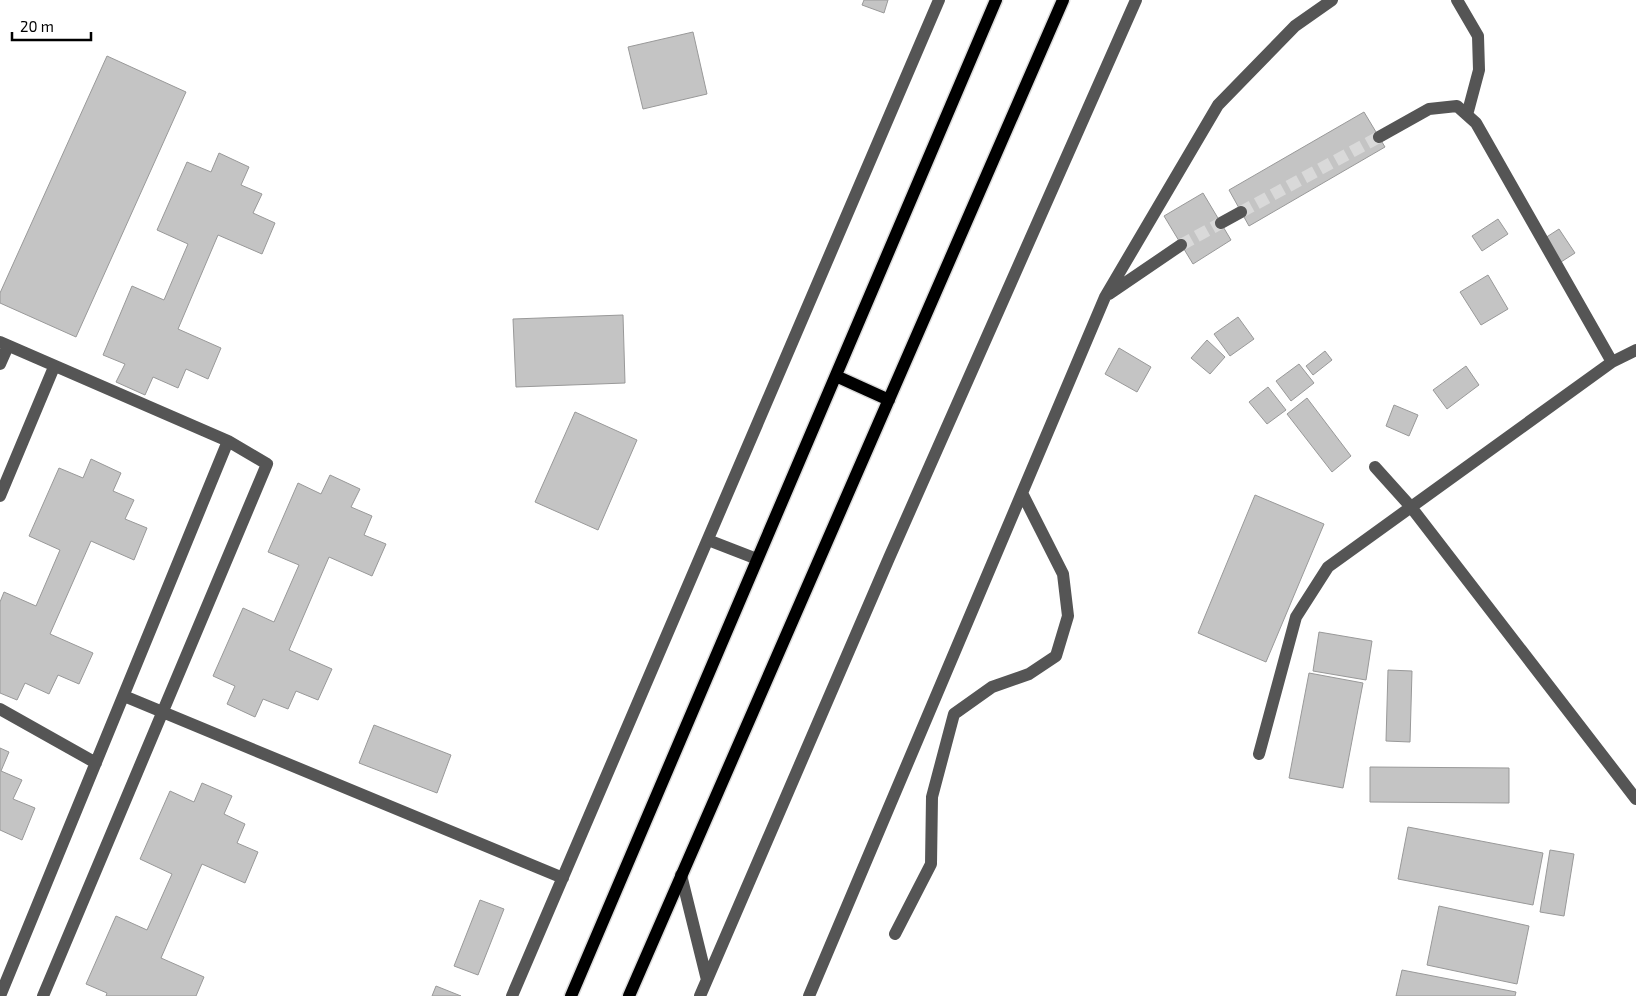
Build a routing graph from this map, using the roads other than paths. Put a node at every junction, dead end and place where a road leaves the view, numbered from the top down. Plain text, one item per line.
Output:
1 (940, 0) edge
2 (996, 0) edge
3 (1063, 0) edge
4 (1136, 0) edge
5 (1332, 0) edge
6 (1457, 0) edge
7 (1467, 116) junction
8 (1379, 137) tunnel mouth
9 (1241, 212) tunnel mouth
10 (1221, 223) tunnel mouth
11 (1181, 245) tunnel mouth
12 (1105, 297) junction
13 (4, 344) edge
14 (1636, 350) edge
15 (1612, 362) junction
16 (0, 364) edge
17 (54, 366) junction
18 (836, 376) junction
19 (889, 400) junction
20 (228, 441) junction
21 (1375, 466) dead end
22 (1022, 493) junction
23 (0, 496) edge
24 (1411, 507) junction
25 (708, 540) junction
26 (757, 559) junction
27 (124, 696) junction
28 (0, 709) edge
29 (164, 712) junction
30 (1259, 754) dead end
31 (96, 763) junction
32 (1636, 800) edge
33 (681, 875) junction
34 (562, 878) junction
35 (895, 934) dead end
36 (707, 980) junction
37 (0, 996) edge
38 (43, 996) edge
39 (512, 996) edge
40 (571, 996) edge
41 (628, 996) edge
42 (700, 996) edge
43 (809, 996) edge

1 - 25 street
2 - 18 main road
3 - 19 main road
4 - 36 street
5 - 12 street
6 - 7 street
7 - 8 street
7 - 15 street
9 - 10 street
11 - 12 street
12 - 22 street
13 - 16 street
13 - 17 street
14 - 15 street
15 - 24 street
17 - 20 street
17 - 23 street
18 - 19 main road
18 - 26 main road
19 - 33 main road
20 - 27 street
20 - 29 street
21 - 24 street
22 - 35 street
22 - 43 street
24 - 30 street
24 - 32 street
25 - 26 street
25 - 34 street
26 - 40 main road
27 - 29 street
27 - 31 street
28 - 31 street
29 - 34 street
29 - 38 street
31 - 37 street
33 - 36 street
33 - 41 main road
34 - 39 street
36 - 42 street

